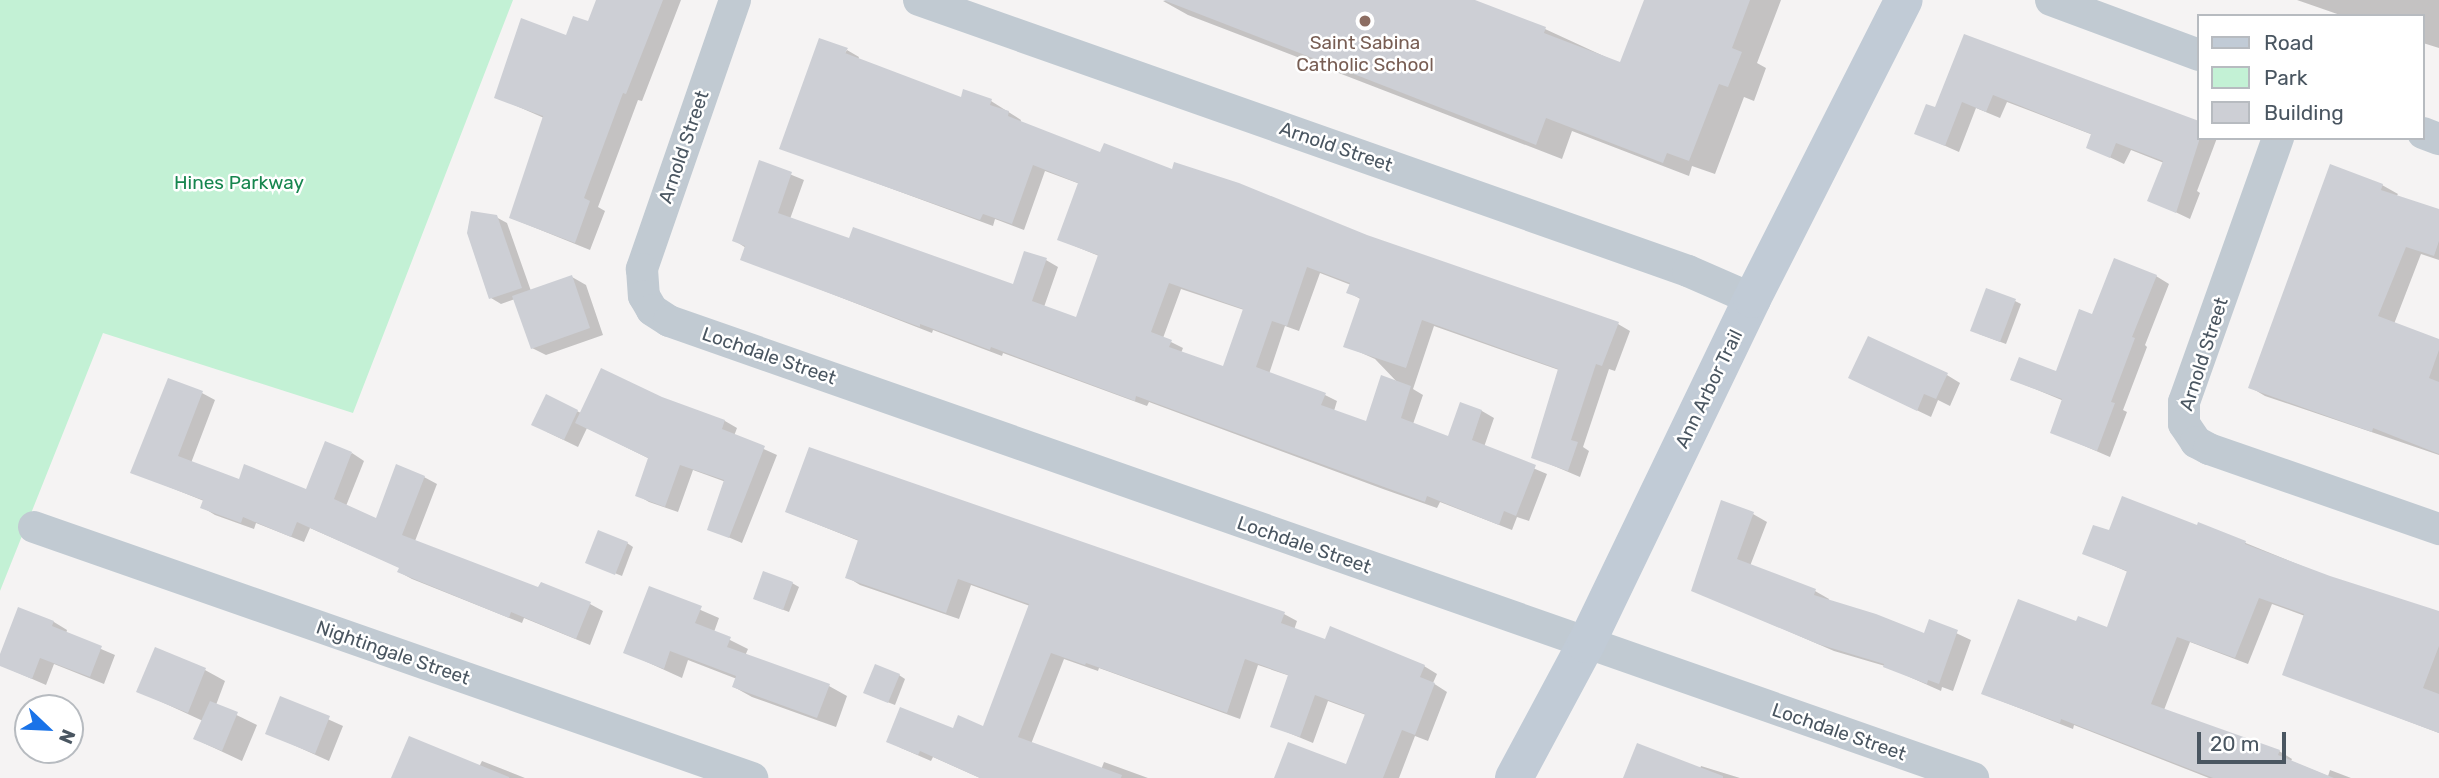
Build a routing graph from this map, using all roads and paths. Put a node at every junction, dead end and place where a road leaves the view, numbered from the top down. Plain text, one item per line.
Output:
1 (735, 0) edge
2 (919, 0) edge
3 (1904, 0) edge
4 (2051, 0) edge
5 (960, 7) edge
6 (2198, 55) edge
7 (2277, 140) edge
8 (644, 296) joint
9 (1752, 299) junction
10 (34, 527) dead end
11 (2439, 529) edge
12 (1586, 645) junction
13 (752, 778) edge
14 (1514, 778) edge
15 (1973, 778) edge

1 - 8 street, Arnold Street
2 - 5 street, Arnold Street
3 - 9 street, Ann Arbor Trail
4 - 6 street
5 - 9 street, Arnold Street
7 - 11 street, Arnold Street
8 - 12 street, Lochdale Street
9 - 12 street, Ann Arbor Trail
10 - 13 street, Nightingale Street
12 - 14 street, Ann Arbor Trail
12 - 15 street, Lochdale Street

